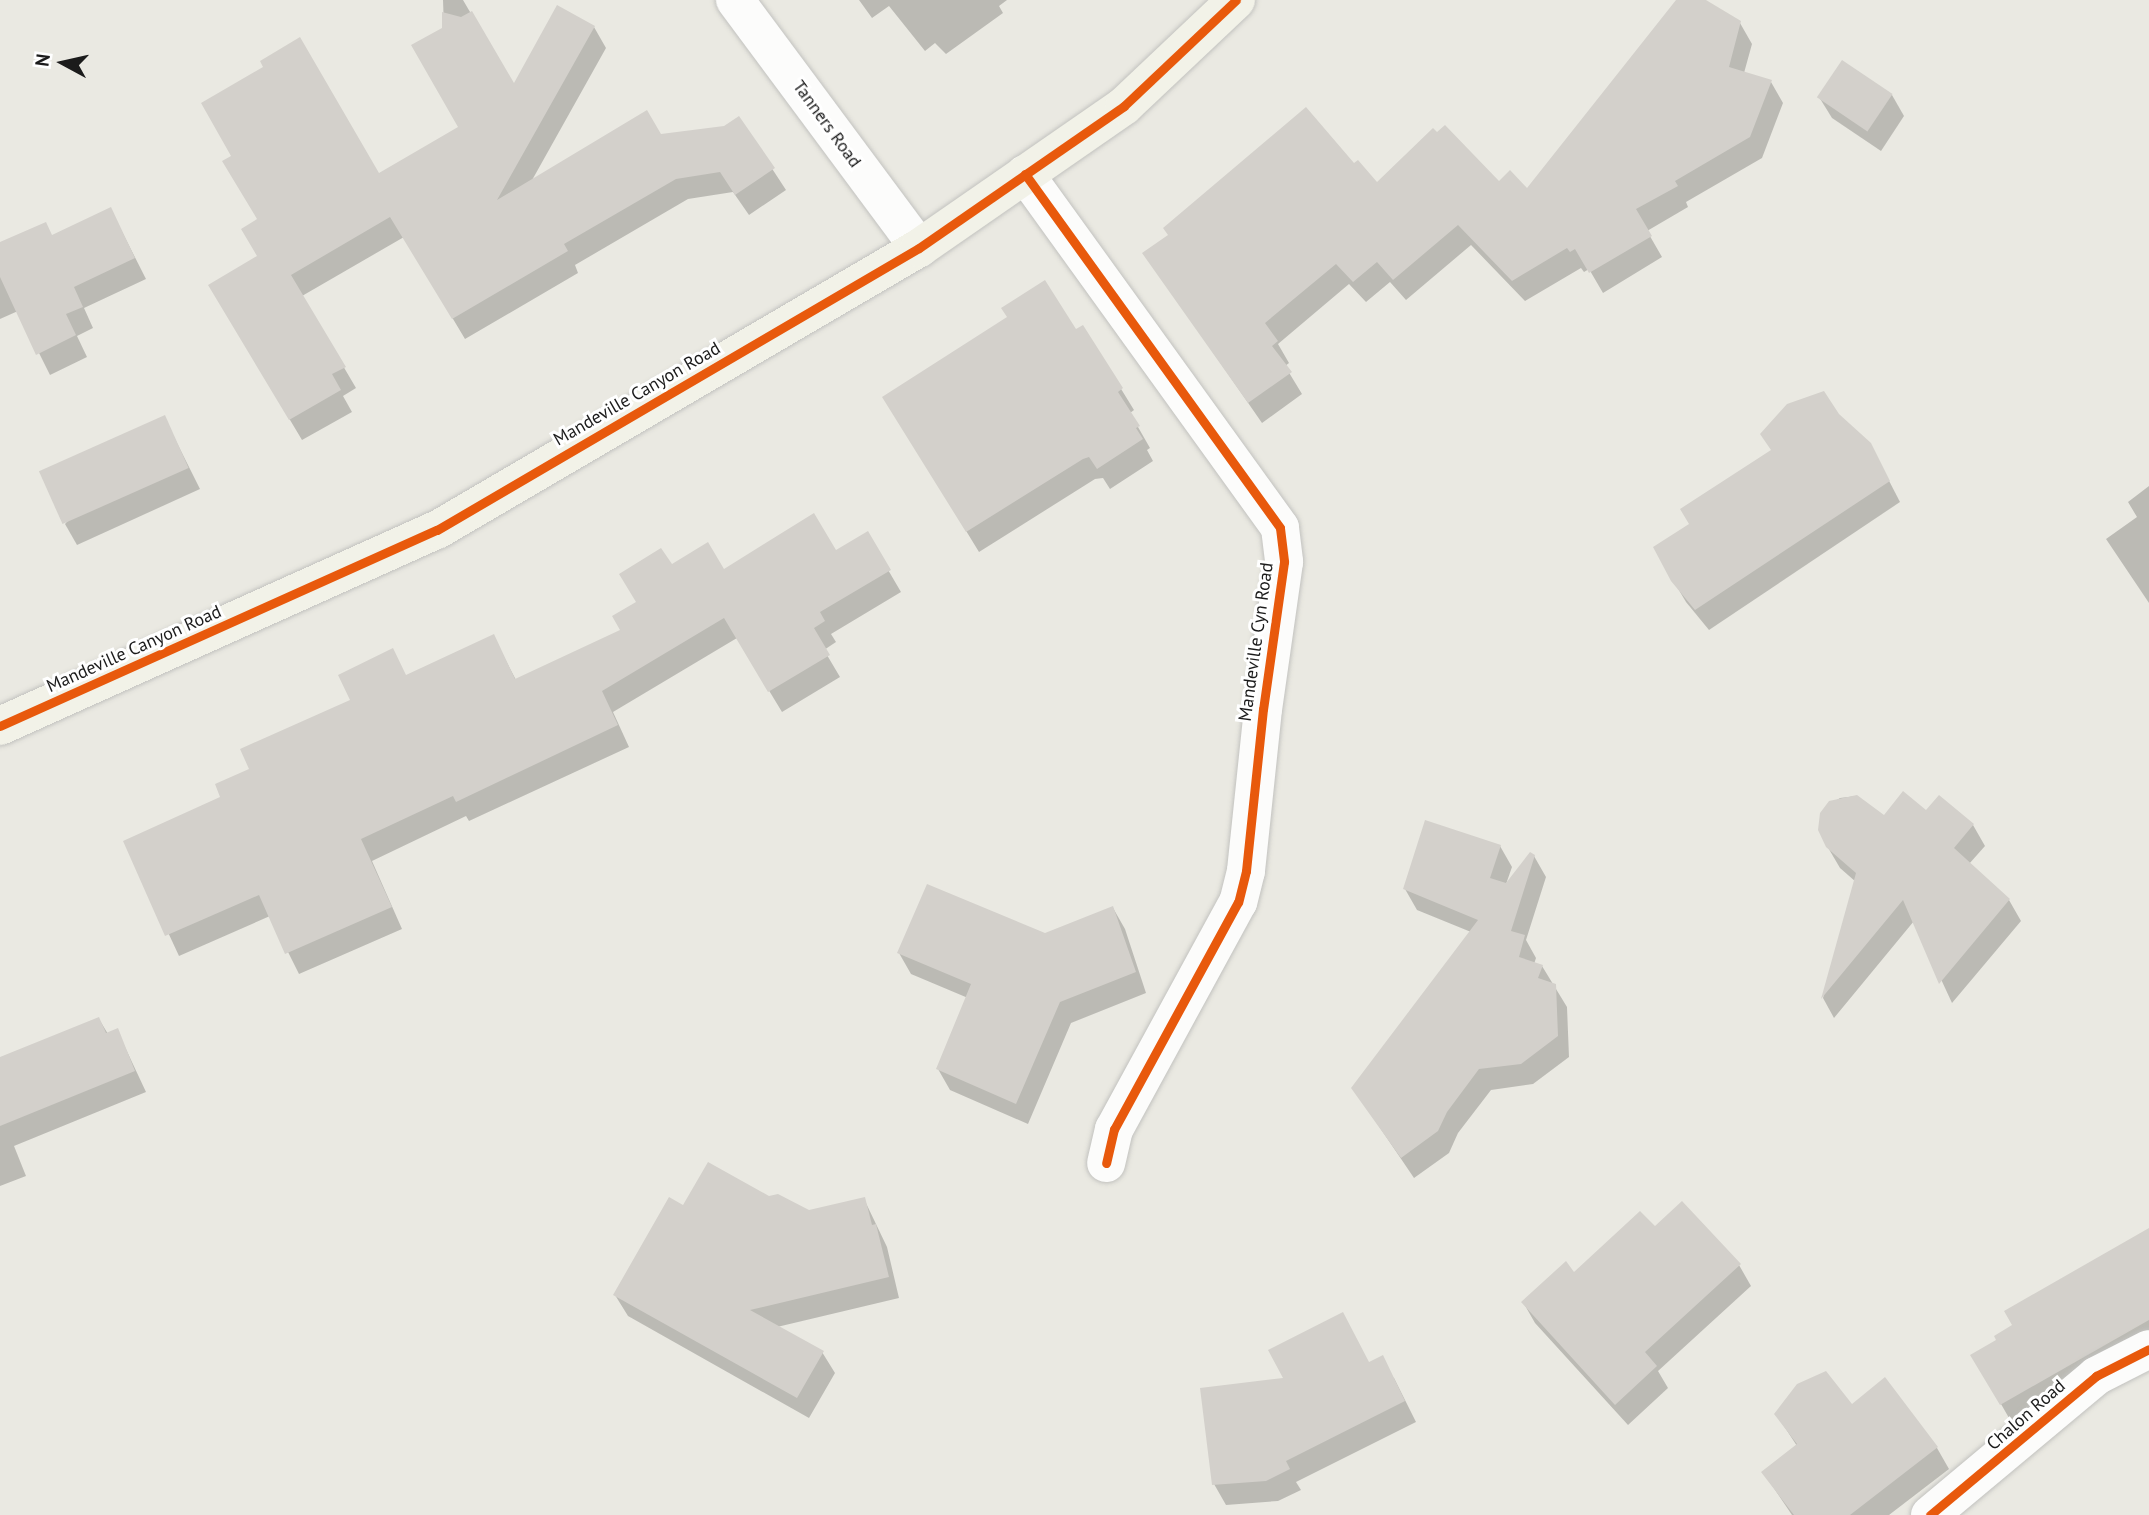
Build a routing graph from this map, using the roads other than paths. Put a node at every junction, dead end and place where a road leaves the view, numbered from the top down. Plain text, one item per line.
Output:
1 (735, 0) edge
2 (1236, 0) edge
3 (1026, 174) junction
4 (919, 248) junction
5 (0, 726) edge
6 (1106, 1163) dead end
7 (2149, 1349) edge
8 (1930, 1515) edge

1 - 4 street, Tanners Road
2 - 3 street, Mandeville Canyon Road
3 - 4 street, Mandeville Canyon Road
3 - 6 street, Mandeville Cyn Road
4 - 5 street, Mandeville Canyon Road
7 - 8 street, Chalon Road

